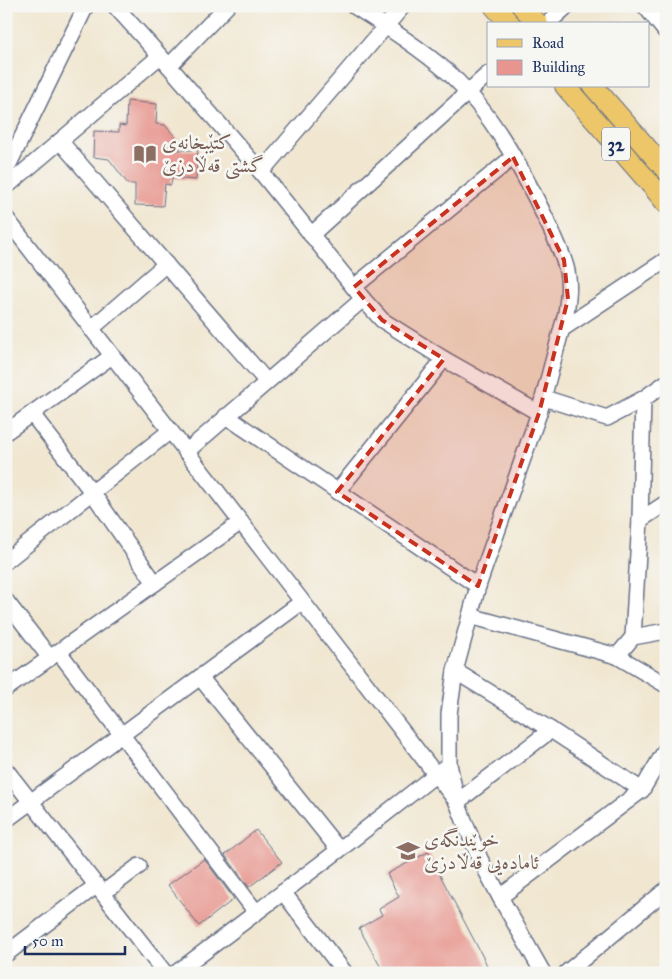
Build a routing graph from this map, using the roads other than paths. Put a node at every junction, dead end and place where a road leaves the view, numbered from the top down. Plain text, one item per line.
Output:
1 (86, 6) edge
2 (115, 6) edge
3 (227, 6) edge
4 (354, 6) edge
5 (403, 6) edge
6 (494, 6) edge
7 (522, 6) edge
8 (567, 6) edge
9 (645, 6) edge
10 (508, 22) edge
11 (536, 22) edge
12 (549, 22) edge
13 (385, 26) junction
14 (666, 32) edge
15 (165, 61) junction
16 (487, 75) edge
17 (567, 88) edge
18 (595, 88) edge
19 (468, 92) junction
20 (60, 141) junction
21 (513, 157) junction
22 (6, 170) edge
23 (666, 170) edge
24 (260, 172) junction
25 (6, 187) edge
26 (666, 203) edge
27 (6, 218) edge
28 (311, 235) junction
29 (666, 260) edge
30 (166, 264) junction
31 (359, 293) junction
32 (91, 329) junction
33 (562, 329) junction
34 (112, 356) junction
35 (444, 359) junction
36 (267, 382) junction
37 (666, 383) edge
38 (544, 398) junction
39 (643, 398) junction
40 (539, 413) junction
41 (32, 414) junction
42 (226, 416) junction
43 (9, 425) edge
44 (170, 431) junction
45 (186, 452) junction
46 (92, 492) junction
47 (338, 492) junction
48 (666, 503) edge
49 (640, 520) junction
50 (241, 522) junction
51 (6, 561) edge
52 (156, 583) junction
53 (478, 586) junction
54 (6, 602) edge
55 (302, 602) junction
56 (470, 616) junction
57 (666, 630) edge
58 (633, 637) junction
59 (54, 655) junction
60 (617, 656) junction
61 (455, 671) junction
62 (200, 677) junction
63 (666, 685) edge
64 (6, 689) edge
65 (550, 730) junction
66 (121, 734) junction
67 (665, 750) edge
68 (449, 764) junction
69 (6, 770) edge
70 (436, 775) junction
71 (642, 790) junction
72 (31, 801) junction
73 (458, 802) junction
74 (6, 820) edge
75 (339, 850) junction
76 (139, 866) dead end
77 (100, 889) junction
78 (666, 890) edge
79 (283, 892) junction
80 (500, 897) junction
81 (256, 912) junction
82 (6, 954) edge
83 (165, 973) edge
84 (176, 973) edge
85 (345, 973) edge
86 (542, 973) edge
87 (566, 973) edge

1 - 22 street
2 - 15 street
3 - 15 street
4 - 13 street
5 - 13 street
6 - 10 main road
7 - 11 main road
8 - 12 street
9 - 14 street
13 - 19 street
13 - 24 street
15 - 20 street
15 - 24 street
16 - 19 street
17 - 26 main road, 32
18 - 23 main road, 32
19 - 21 street
19 - 28 street
20 - 25 street
20 - 30 street
21 - 31 street
21 - 33 street
24 - 28 street
27 - 32 street
28 - 31 street
29 - 33 street
30 - 32 street
30 - 36 street
31 - 35 street
31 - 36 street
32 - 34 street
33 - 38 street
34 - 41 street
34 - 44 street
35 - 40 street
35 - 47 street
36 - 42 street
37 - 39 street
38 - 39 street
38 - 40 street
39 - 49 street
40 - 53 street
41 - 43 street
41 - 46 street
42 - 45 street
42 - 47 street
44 - 45 street
44 - 46 street
45 - 50 street
46 - 51 street
46 - 52 street
47 - 53 street
48 - 49 street
49 - 58 street
50 - 52 street
50 - 55 street
52 - 59 street
53 - 56 street
54 - 59 street
55 - 62 street
55 - 70 street
56 - 60 street
56 - 61 street
57 - 58 street
58 - 60 street
59 - 64 street
59 - 66 street
60 - 63 street
61 - 65 street
61 - 68 street
62 - 66 street
62 - 75 street
65 - 71 street
65 - 73 street
66 - 72 street
66 - 81 street
67 - 71 street
68 - 70 street
68 - 73 street
69 - 72 street
70 - 73 street
70 - 75 street
71 - 80 street
72 - 74 street
72 - 77 street
73 - 80 street
75 - 79 street
76 - 77 street
77 - 82 street
77 - 83 street
78 - 87 street
79 - 81 street
79 - 85 street
80 - 86 street
81 - 84 street

